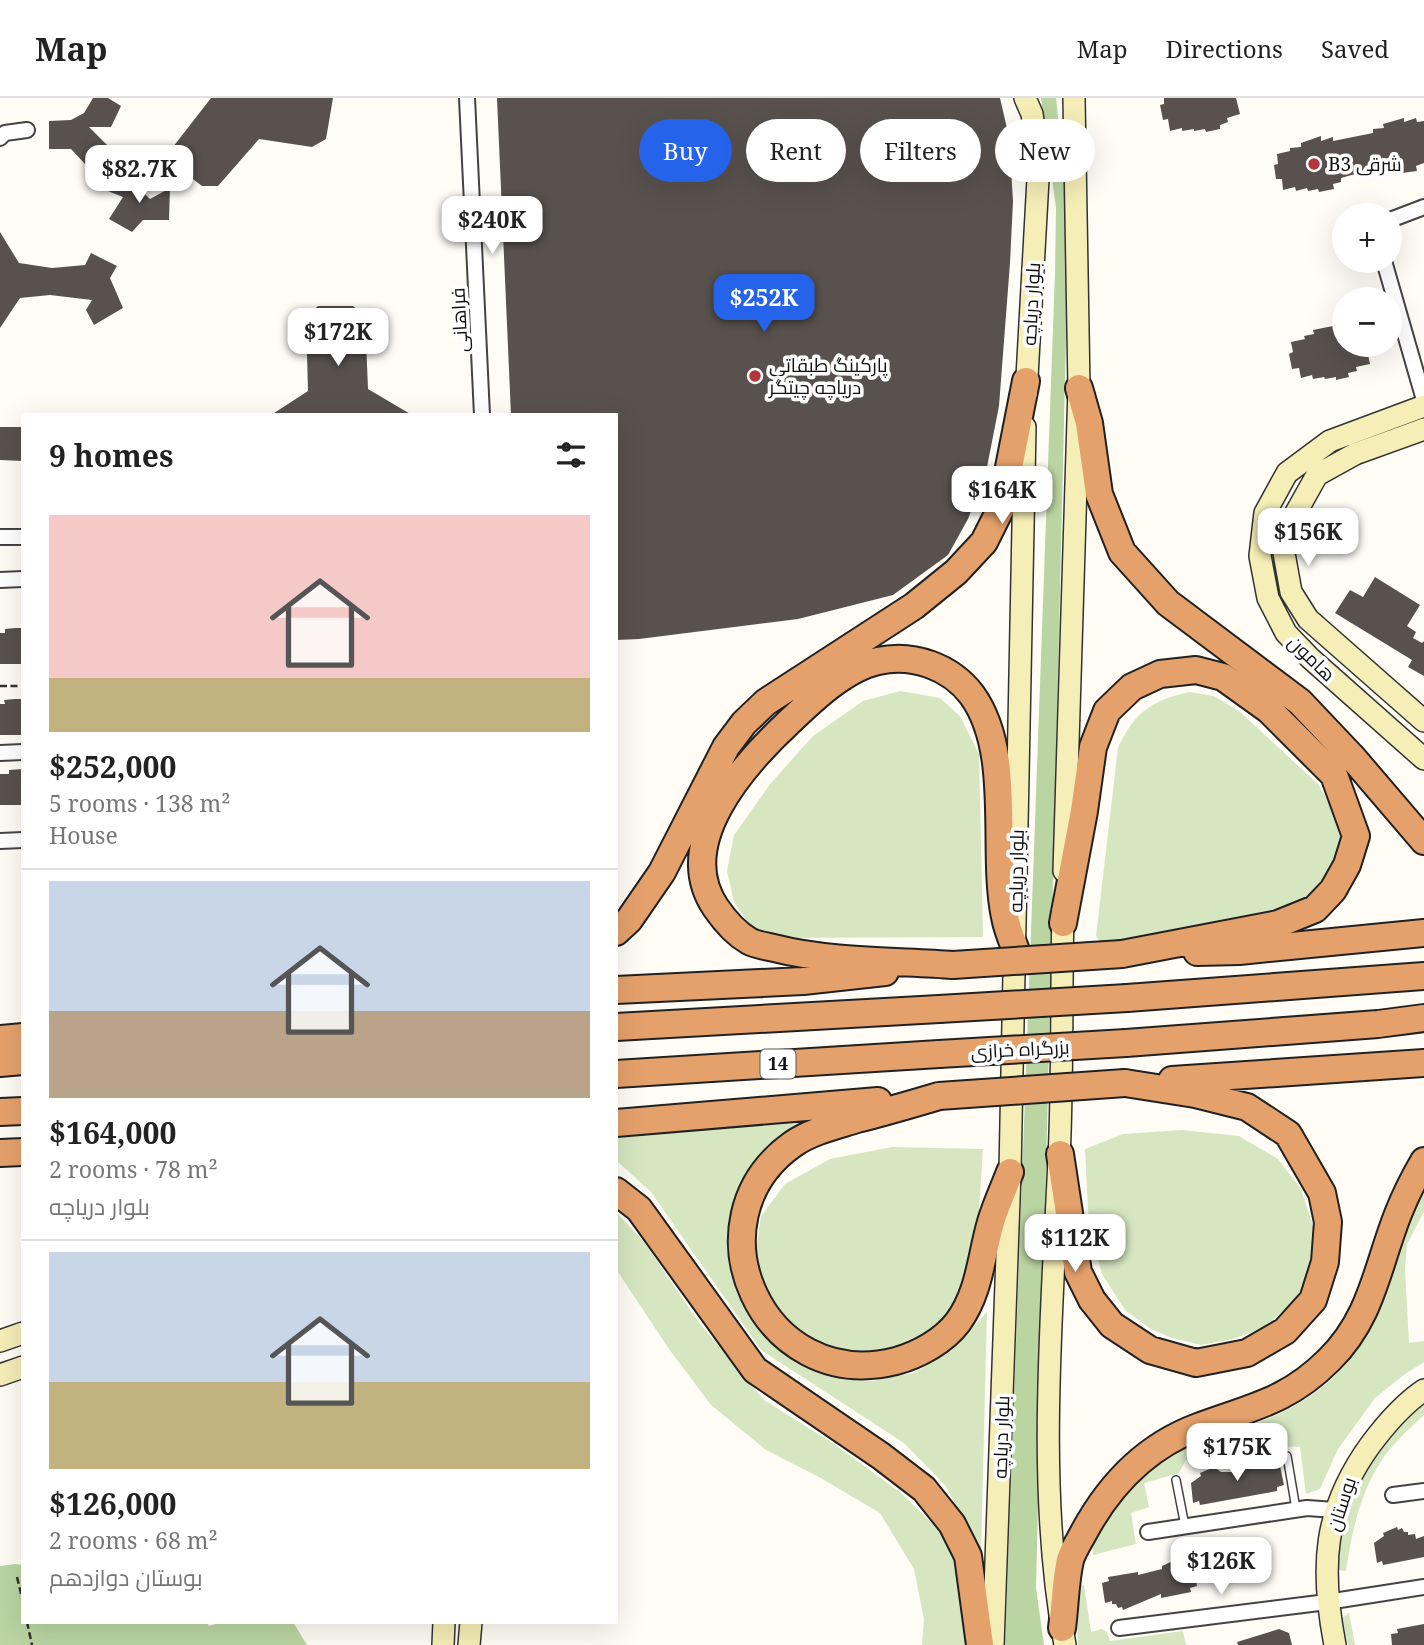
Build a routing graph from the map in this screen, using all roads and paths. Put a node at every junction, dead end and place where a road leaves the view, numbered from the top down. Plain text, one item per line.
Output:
1 (467, 98) edge
2 (1025, 98) edge
3 (1074, 98) edge
4 (27, 130) dead end
5 (0, 138) edge
6 (1424, 207) edge
7 (1402, 215) edge
8 (1387, 273) edge
9 (1026, 381) junction
10 (1079, 388) junction
11 (1424, 400) edge
12 (1424, 406) edge
13 (482, 413) edge
14 (1424, 429) edge
15 (0, 537) edge
16 (21, 537) edge
17 (21, 579) edge
18 (0, 580) edge
19 (0, 686) edge
20 (21, 686) edge
21 (1424, 721) edge
22 (21, 752) edge
23 (0, 753) edge
24 (1424, 759) edge
25 (21, 839) edge
26 (0, 841) edge
27 (1424, 841) edge
28 (1063, 923) junction
29 (618, 930) edge
30 (1424, 933) edge
31 (1014, 948) junction
32 (1122, 954) junction
33 (953, 965) junction
34 (1424, 976) edge
35 (618, 990) edge
36 (1424, 1018) edge
37 (618, 1027) edge
38 (21, 1037) edge
39 (0, 1039) edge
40 (21, 1062) edge
41 (0, 1063) edge
42 (1424, 1063) edge
43 (618, 1074) edge
44 (1125, 1083) junction
45 (939, 1096) junction
46 (21, 1111) edge
47 (0, 1112) edge
48 (618, 1122) edge
49 (21, 1152) edge
50 (0, 1153) edge
51 (1060, 1154) junction
52 (1424, 1161) edge
53 (1010, 1172) junction
54 (618, 1193) edge
55 (21, 1334) edge
56 (0, 1341) edge
57 (21, 1368) edge
58 (0, 1375) edge
59 (1424, 1390) edge
60 (1287, 1456) dead end
61 (1176, 1480) dead end
62 (1424, 1491) edge
63 (1393, 1495) dead end
64 (1296, 1509) junction
65 (1335, 1510) junction
66 (1185, 1526) junction
67 (1148, 1532) dead end
68 (17, 1577) dead end
69 (1424, 1587) edge
70 (21, 1594) edge
71 (1327, 1602) junction
72 (27, 1624) edge
73 (444, 1624) edge
74 (471, 1624) edge
75 (1119, 1628) dead end
76 (1064, 1637) edge
77 (32, 1645) edge
78 (443, 1645) edge
79 (469, 1645) edge
80 (980, 1645) edge
81 (993, 1645) edge
82 (1335, 1645) edge

1 - 13 street, فراهانی
2 - 9 main road, بلوار دریاچه
3 - 10 main road
4 - 5 street
6 - 7 street
8 - 11 street
9 - 29 highway
9 - 31 main road, بلوار دریاچه
10 - 27 highway
10 - 28 main road
12 - 24 main road, هامون
14 - 21 main road, هامون
15 - 16 street
17 - 18 street
19 - 20 path
22 - 23 street
25 - 26 street
28 - 32 highway
28 - 51 main road
30 - 32 highway
31 - 33 highway
31 - 53 main road, بلوار دریاچه
32 - 33 highway, bridge
33 - 35 highway
34 - 37 highway, bridge
36 - 43 highway, بزرگراه خرازی / 14, bridge
38 - 39 highway
40 - 41 highway
42 - 44 highway
44 - 45 highway, bridge
44 - 51 highway
45 - 48 highway
45 - 53 highway
46 - 47 highway
49 - 50 highway
51 - 76 main road
52 - 76 highway
53 - 81 main road, بلوار دریاچه
54 - 80 highway
55 - 56 main road
57 - 58 main road
59 - 65 main road, بوستان
60 - 64 lane
61 - 66 lane
62 - 63 street
64 - 65 street
64 - 66 street
65 - 71 main road, بوستان
66 - 67 street
68 - 70 path
69 - 71 street
71 - 75 street
71 - 82 main road, بوستان
72 - 77 path
73 - 78 main road
74 - 79 main road

